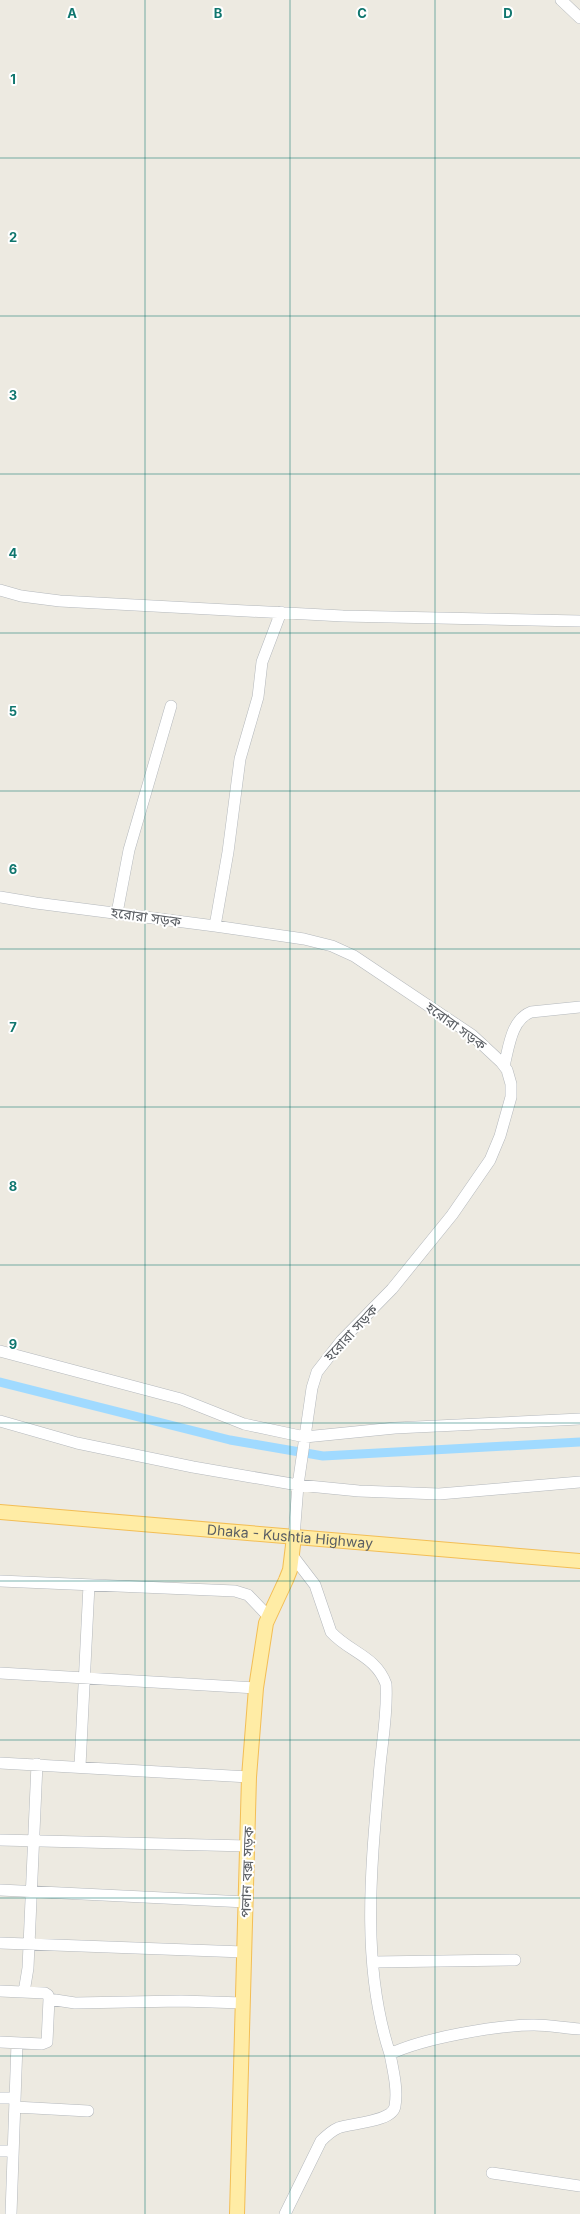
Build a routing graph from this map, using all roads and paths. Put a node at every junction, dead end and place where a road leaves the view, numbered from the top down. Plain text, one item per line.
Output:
1 (561, 0) edge
2 (580, 18) edge
3 (0, 590) edge
4 (281, 612) junction
5 (580, 621) edge
6 (171, 706) dead end
7 (0, 897) edge
8 (117, 913) junction
9 (215, 926) junction
10 (580, 1007) edge
11 (504, 1066) junction
12 (0, 1351) edge
13 (580, 1419) edge
14 (0, 1421) edge
15 (305, 1438) junction
16 (580, 1482) edge
17 (298, 1485) junction
18 (0, 1512) edge
19 (294, 1537) junction
20 (292, 1555) junction
21 (580, 1561) edge
22 (0, 1582) edge
23 (89, 1585) junction
24 (268, 1616) junction
25 (0, 1673) edge
26 (84, 1678) junction
27 (256, 1688) junction
28 (0, 1763) edge
29 (37, 1764) junction
30 (80, 1766) junction
31 (249, 1777) junction
32 (0, 1840) edge
33 (35, 1840) junction
34 (248, 1846) junction
35 (0, 1890) edge
36 (32, 1891) junction
37 (246, 1902) junction
38 (0, 1943) edge
39 (29, 1945) junction
40 (244, 1952) junction
41 (515, 1960) dead end
42 (374, 1962) junction
43 (0, 1991) edge
44 (24, 1992) junction
45 (49, 1999) junction
46 (243, 2004) junction
47 (580, 2029) edge
48 (0, 2042) edge
49 (17, 2043) junction
50 (390, 2054) junction
51 (0, 2098) edge
52 (15, 2103) junction
53 (88, 2111) dead end
54 (0, 2151) edge
55 (13, 2151) junction
56 (492, 2173) dead end
57 (580, 2186) edge
58 (11, 2214) edge
59 (237, 2214) edge
60 (285, 2214) edge

1 - 2 street
3 - 4 street
4 - 5 street
4 - 9 street
6 - 8 street
7 - 8 street, হরোরা সড়ক
8 - 9 street, হরোরা সড়ক
9 - 11 street, হরোরা সড়ক
10 - 11 street
11 - 15 street, হরোরা সড়ক
12 - 15 street
13 - 15 street
14 - 17 street
15 - 17 street, হরোরা সড়ক
16 - 17 street
17 - 19 street, হরোরা সড়ক
18 - 19 main road, Dhaka - Kushtia Highway
19 - 20 main road, পলান বক্স সড়ক
19 - 21 main road, Dhaka - Kushtia Highway
20 - 24 main road, পলান বক্স সড়ক
20 - 42 street
22 - 23 street
23 - 24 street
23 - 26 street
24 - 27 main road, পলান বক্স সড়ক
25 - 26 street
26 - 27 street
26 - 30 street
27 - 31 main road, পলান বক্স সড়ক
28 - 29 street
29 - 30 street
29 - 33 street
30 - 31 street
31 - 34 main road, পলান বক্স সড়ক
32 - 33 street
33 - 34 street
33 - 36 street
34 - 37 main road, পলান বক্স সড়ক
35 - 36 street
36 - 37 street
36 - 39 street
37 - 40 main road, পলান বক্স সড়ক
38 - 39 street
39 - 40 street
39 - 44 street
40 - 46 main road, পলান বক্স সড়ক
41 - 42 street
42 - 50 street
43 - 44 street
44 - 45 street
45 - 46 street
45 - 49 street
46 - 59 main road, পলান বক্স সড়ক
47 - 50 street
48 - 49 street
49 - 52 street
50 - 60 street
51 - 52 street
52 - 53 street
52 - 55 street
54 - 55 street
55 - 58 street
56 - 57 street

